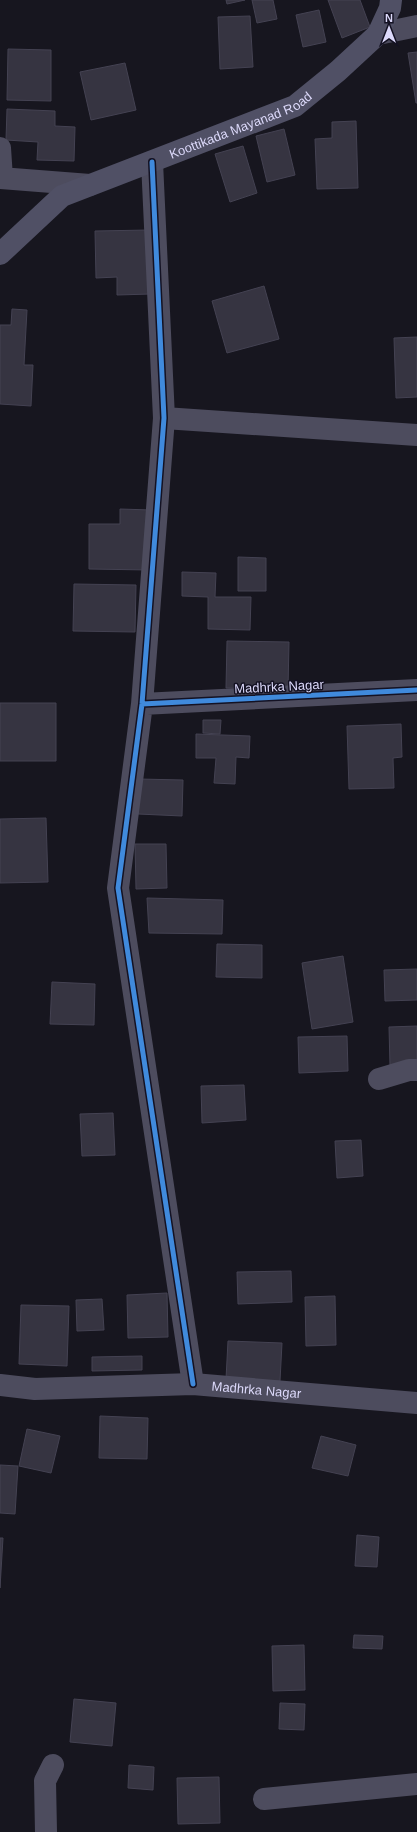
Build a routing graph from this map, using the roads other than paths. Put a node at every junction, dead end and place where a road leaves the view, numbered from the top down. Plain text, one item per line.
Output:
1 (391, 0) edge
2 (417, 26) edge
3 (378, 34) junction
4 (0, 148) edge
5 (152, 162) junction
6 (1, 178) edge
7 (90, 185) junction
8 (0, 254) edge
9 (164, 418) junction
10 (417, 436) edge
11 (417, 690) edge
12 (142, 704) junction
13 (417, 1070) edge
14 (379, 1079) dead end
15 (193, 1384) junction
16 (0, 1385) edge
17 (417, 1403) edge
18 (53, 1766) dead end
19 (417, 1784) edge
20 (264, 1800) dead end
21 (46, 1832) edge

1 - 3 main road, Koottikada Mayanad Road
2 - 3 street
3 - 5 main road, Koottikada Mayanad Road
4 - 6 street
5 - 7 main road, Koottikada Mayanad Road
5 - 9 street
6 - 7 street
7 - 8 main road, Koottikada Mayanad Road
9 - 10 street
9 - 12 street
11 - 12 street, Madhrka Nagar
12 - 15 street
13 - 14 street
15 - 16 street, Madhrka Nagar
15 - 17 street, Madhrka Nagar
18 - 21 street
19 - 20 street

